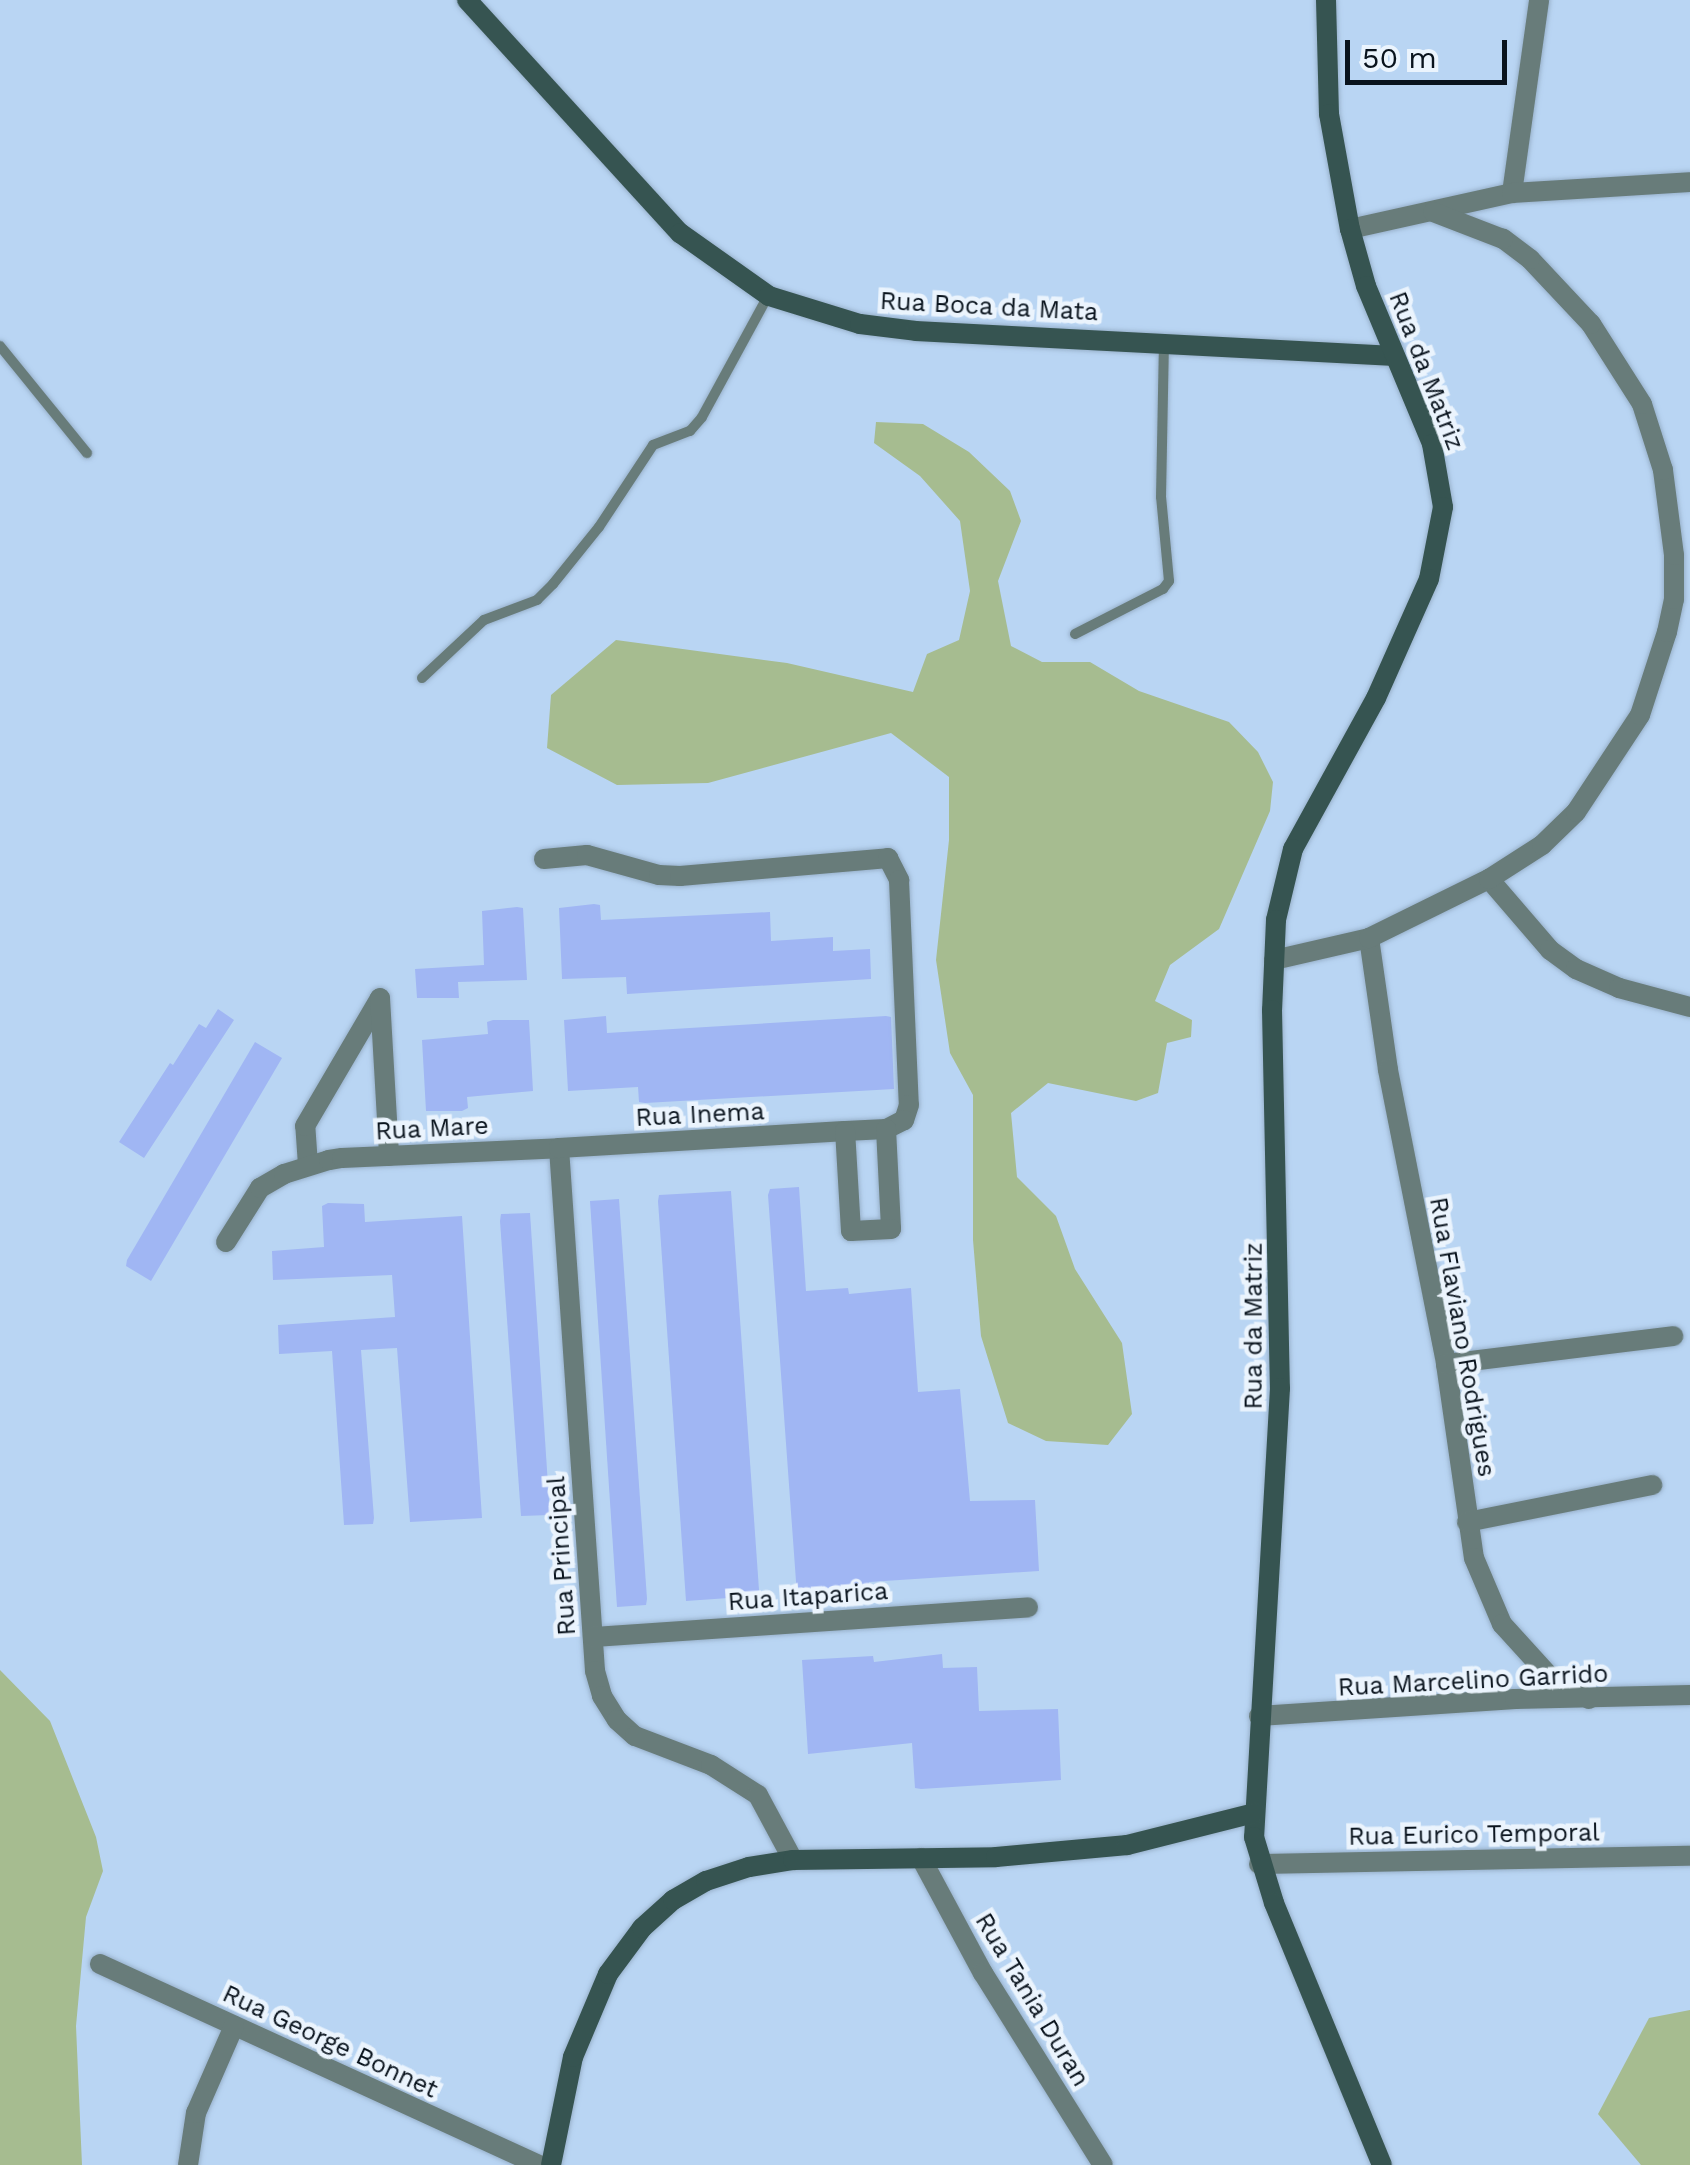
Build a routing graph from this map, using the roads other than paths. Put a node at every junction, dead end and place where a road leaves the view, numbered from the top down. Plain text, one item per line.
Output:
1 (467, 0) edge
2 (1326, 0) edge
3 (1540, 0) edge
4 (1690, 182) edge
5 (1512, 192) junction
6 (1433, 212) junction
7 (1350, 230) junction
8 (769, 296) junction
9 (1164, 342) junction
10 (0, 346) edge
11 (1394, 356) junction
12 (88, 453) dead end
13 (1682, 600) edge
14 (1076, 634) dead end
15 (422, 678) dead end
16 (544, 859) dead end
17 (1489, 879) junction
18 (1369, 938) junction
19 (1274, 960) junction
20 (1690, 1007) edge
21 (886, 1129) junction
22 (844, 1131) junction
23 (559, 1148) junction
24 (389, 1156) junction
25 (308, 1166) junction
26 (226, 1242) dead end
27 (1672, 1336) dead end
28 (1446, 1364) junction
29 (1652, 1485) dead end
30 (1467, 1522) junction
31 (1028, 1606) dead end
32 (592, 1637) junction
33 (1690, 1694) edge
34 (1589, 1699) junction
35 (1259, 1716) junction
36 (1254, 1813) junction
37 (1690, 1856) edge
38 (922, 1858) junction
39 (793, 1860) junction
40 (1258, 1864) junction
41 (100, 1964) dead end
42 (234, 2026) junction
43 (188, 2165) edge
44 (539, 2165) edge
45 (550, 2165) edge
46 (1103, 2165) edge
47 (1382, 2165) edge

1 - 8 main road, Rua Boca da Mata
2 - 7 main road, Rua da Matriz
3 - 5 street
4 - 5 street
5 - 6 street
6 - 7 street
6 - 13 street
7 - 11 main road, Rua da Matriz
8 - 9 main road, Rua Boca da Mata
8 - 15 lane
9 - 11 main road, Rua Boca da Mata
9 - 14 lane
10 - 12 lane
11 - 19 main road, Rua da Matriz
13 - 17 street
16 - 21 street
17 - 18 street
17 - 20 street
18 - 19 street
18 - 28 street, Rua Flaviano Rodrigues
19 - 35 main road, Rua da Matriz
21 - 22 street, Rua Inema
21 - 22 street
22 - 23 street, Rua Inema
23 - 24 street, Rua Mare
23 - 32 street, Rua Principal
24 - 25 street, Rua Mare
24 - 25 street
25 - 26 street, Rua Mare
27 - 28 street
28 - 30 street, Rua Flaviano Rodrigues
29 - 30 street
30 - 34 street, Rua Flaviano Rodrigues
31 - 32 street, Rua Itaparica
32 - 39 street, Rua Principal
33 - 34 street, Rua Marcelino Garrido
34 - 35 street, Rua Marcelino Garrido
35 - 36 main road, Rua da Matriz
36 - 38 main road
36 - 40 main road, Rua da Matriz
37 - 40 street, Rua Eurico Temporal
38 - 39 main road
38 - 46 street, Rua Tania Duran
39 - 45 main road
40 - 47 main road, Rua da Matriz
41 - 42 street, Rua George Bonnet
42 - 43 street
42 - 44 street, Rua George Bonnet

